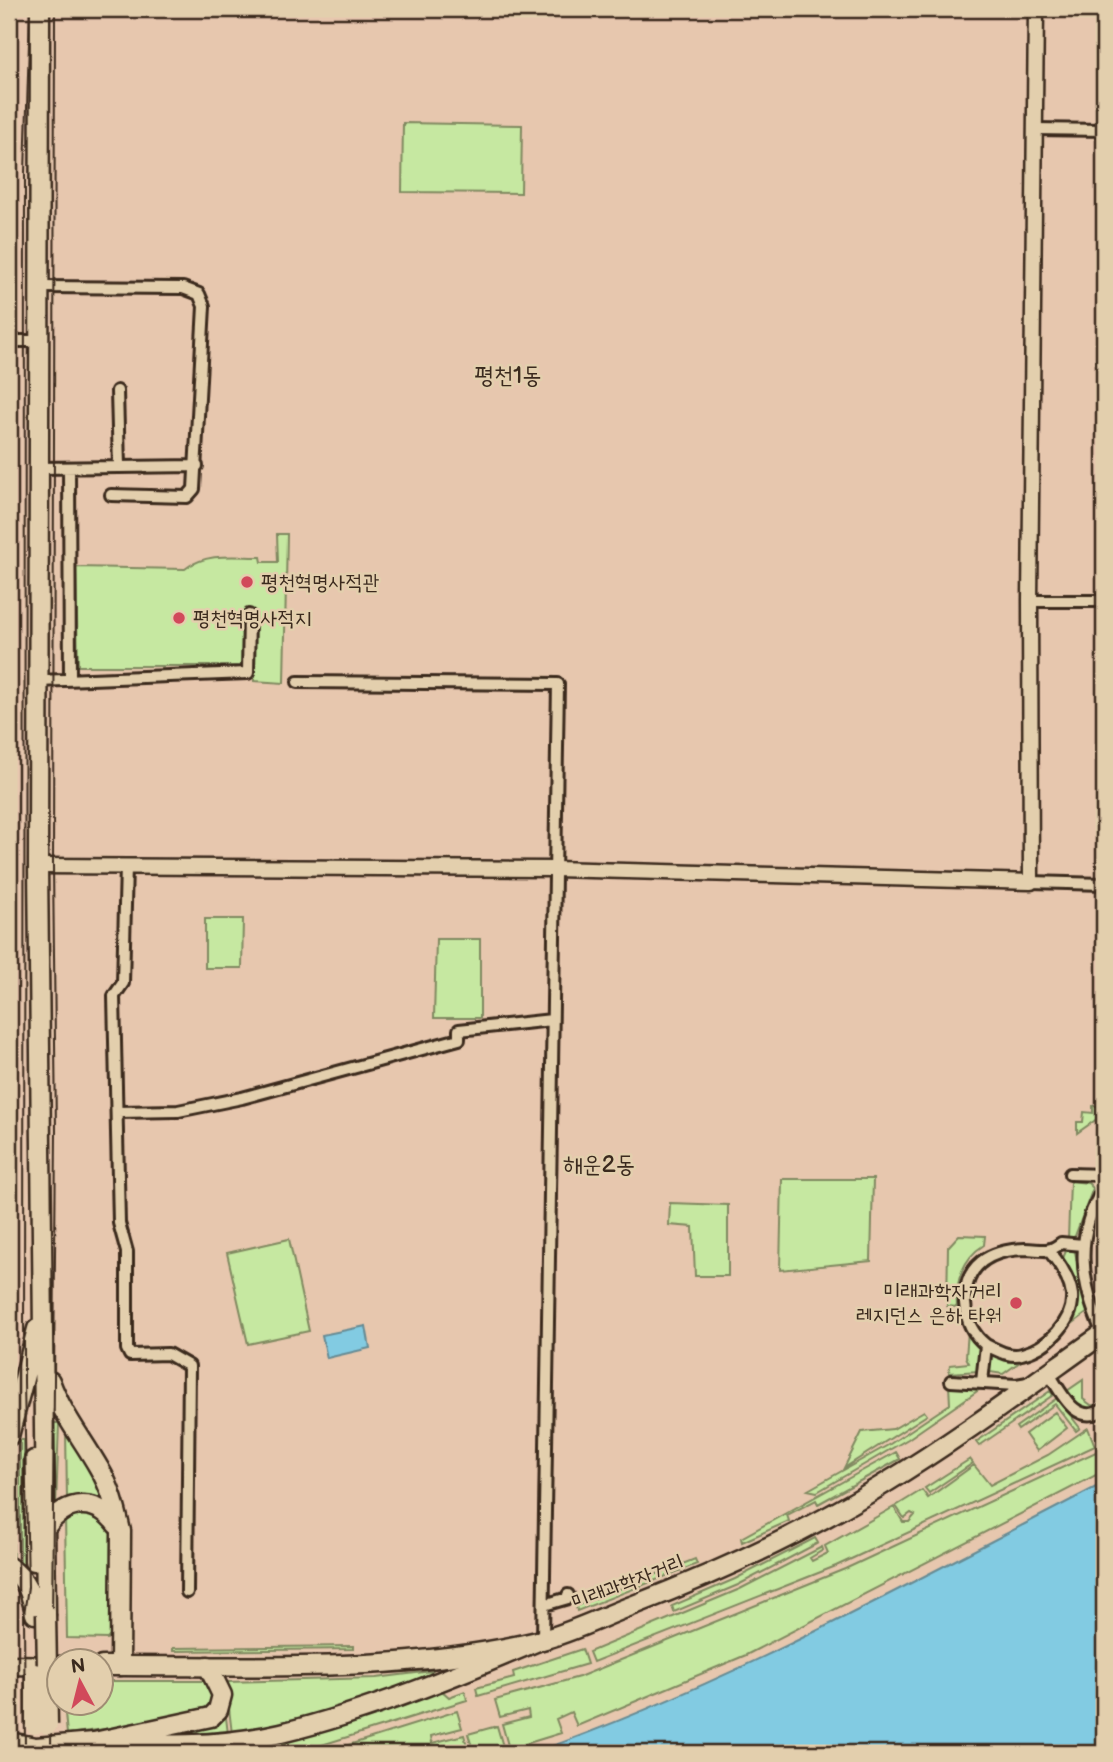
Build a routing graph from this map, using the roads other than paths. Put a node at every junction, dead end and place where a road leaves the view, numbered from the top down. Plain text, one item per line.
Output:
1 (40, 9) edge
2 (1036, 9) edge
3 (1035, 129) junction
4 (1104, 130) edge
5 (39, 288) junction
6 (9, 341) edge
7 (39, 341) junction
8 (117, 391) dead end
9 (197, 466) junction
10 (119, 467) junction
11 (39, 468) junction
12 (69, 468) junction
13 (111, 495) dead end
14 (1030, 601) junction
15 (1104, 601) edge
16 (249, 615) dead end
17 (70, 680) junction
18 (38, 681) junction
19 (298, 682) dead end
20 (38, 866) junction
21 (126, 866) junction
22 (554, 869) junction
23 (1031, 882) junction
24 (1104, 884) edge
25 (552, 1020) junction
26 (117, 1112) junction
27 (1070, 1174) dead end
28 (1104, 1175) edge
29 (1104, 1188) edge
30 (1083, 1245) junction
31 (1050, 1252) junction
32 (40, 1319) junction
33 (1104, 1333) edge
34 (986, 1345) junction
35 (1041, 1377) junction
36 (951, 1381) dead end
37 (982, 1382) junction
38 (1104, 1409) edge
39 (9, 1436) edge
40 (46, 1527) junction
41 (121, 1531) junction
42 (9, 1567) edge
43 (187, 1592) dead end
44 (568, 1595) dead end
45 (544, 1605) junction
46 (41, 1614) junction
47 (543, 1639) junction
48 (112, 1646) edge
49 (9, 1665) edge
50 (46, 1666) edge
51 (116, 1666) edge
52 (208, 1666) junction
53 (9, 1742) edge
54 (94, 1742) junction
55 (40, 1750) edge

1 - 5 main road
2 - 3 street
3 - 4 street
3 - 14 street
5 - 7 main road
5 - 9 street
6 - 7 street
7 - 11 main road
8 - 10 street
9 - 10 street
9 - 13 street
10 - 12 street
11 - 12 street
11 - 18 main road
12 - 17 street
14 - 15 street
14 - 23 street
16 - 17 street
17 - 18 street
18 - 20 main road
19 - 22 street
20 - 21 street
20 - 32 main road
21 - 22 street
21 - 26 street
22 - 23 street
22 - 25 street
23 - 24 street
25 - 26 street
25 - 45 street
26 - 43 street
27 - 28 street
29 - 30 street
30 - 31 street
30 - 33 street
31 - 34 street
31 - 34 street
32 - 39 main road
32 - 40 main road
32 - 41 main road
32 - 46 main road
33 - 35 main road, 미래과학자거리
34 - 37 street
35 - 37 street
35 - 38 street
35 - 47 main road, 미래과학자거리
36 - 37 street
40 - 41 main road
40 - 46 main road
41 - 48 main road
42 - 46 main road
44 - 45 street
45 - 47 street
46 - 55 main road, bridge
47 - 52 main road, 미래과학자거리
47 - 54 main road
49 - 50 main road
51 - 52 main road, 미래과학자거리
52 - 54 main road
53 - 55 main road
54 - 55 main road

